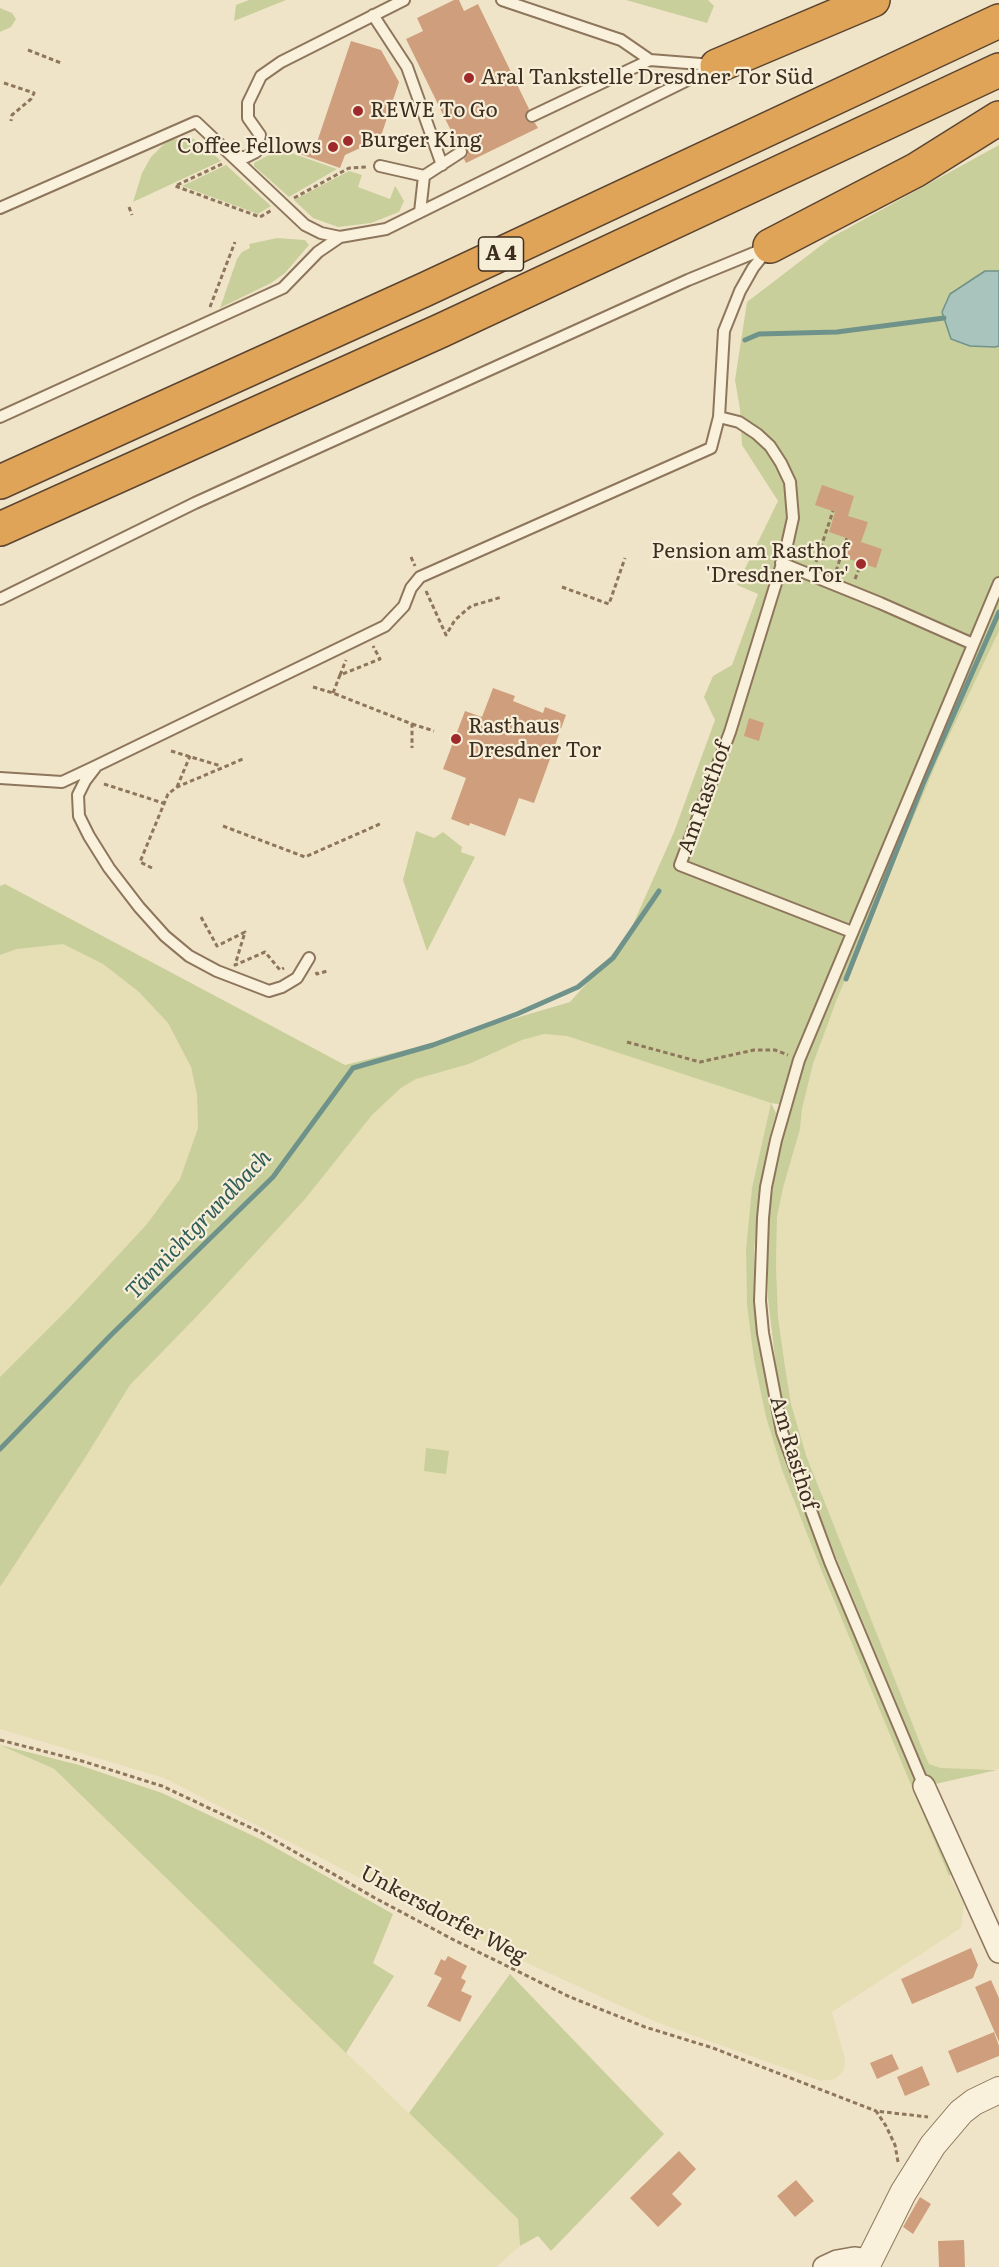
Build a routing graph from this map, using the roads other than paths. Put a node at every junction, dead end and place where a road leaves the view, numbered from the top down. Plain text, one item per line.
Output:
1 (405, 0) edge
2 (502, 0) edge
3 (873, 0) edge
4 (374, 15) junction
5 (999, 21) edge
6 (650, 60) junction
7 (717, 66) junction
8 (999, 70) edge
9 (532, 116) dead end
10 (999, 118) edge
11 (461, 152) dead end
12 (233, 157) junction
13 (442, 165) junction
14 (380, 166) dead end
15 (424, 176) junction
16 (0, 208) edge
17 (420, 212) junction
18 (340, 237) junction
19 (770, 246) junction
20 (0, 417) edge
21 (718, 417) junction
22 (0, 482) edge
23 (0, 529) edge
24 (783, 559) junction
25 (999, 583) edge
26 (0, 598) edge
27 (973, 644) junction
28 (96, 766) junction
29 (0, 778) edge
30 (852, 932) junction
31 (309, 958) road end
32 (924, 1786) joint
33 (999, 1952) edge
34 (999, 2090) edge
35 (868, 2263) edge
36 (824, 2267) edge

1 - 4 lane
2 - 6 lane
3 - 7 highway
4 - 12 lane
4 - 13 lane
5 - 22 highway, A 4
6 - 7 lane
6 - 9 lane
7 - 17 lane
8 - 23 highway, A 4
10 - 19 highway
11 - 13 lane
12 - 16 lane
12 - 18 lane
13 - 15 lane
14 - 15 lane
15 - 17 lane
17 - 18 lane
18 - 20 lane
19 - 21 lane
19 - 26 lane
21 - 24 lane
21 - 28 lane
24 - 27 lane
24 - 30 lane, Am Rasthof
25 - 27 lane, Am Rasthof
27 - 30 lane, Am Rasthof
28 - 29 lane
28 - 31 lane
30 - 32 lane, Am Rasthof
32 - 33 street, Am Rasthof
34 - 35 street
35 - 36 street

